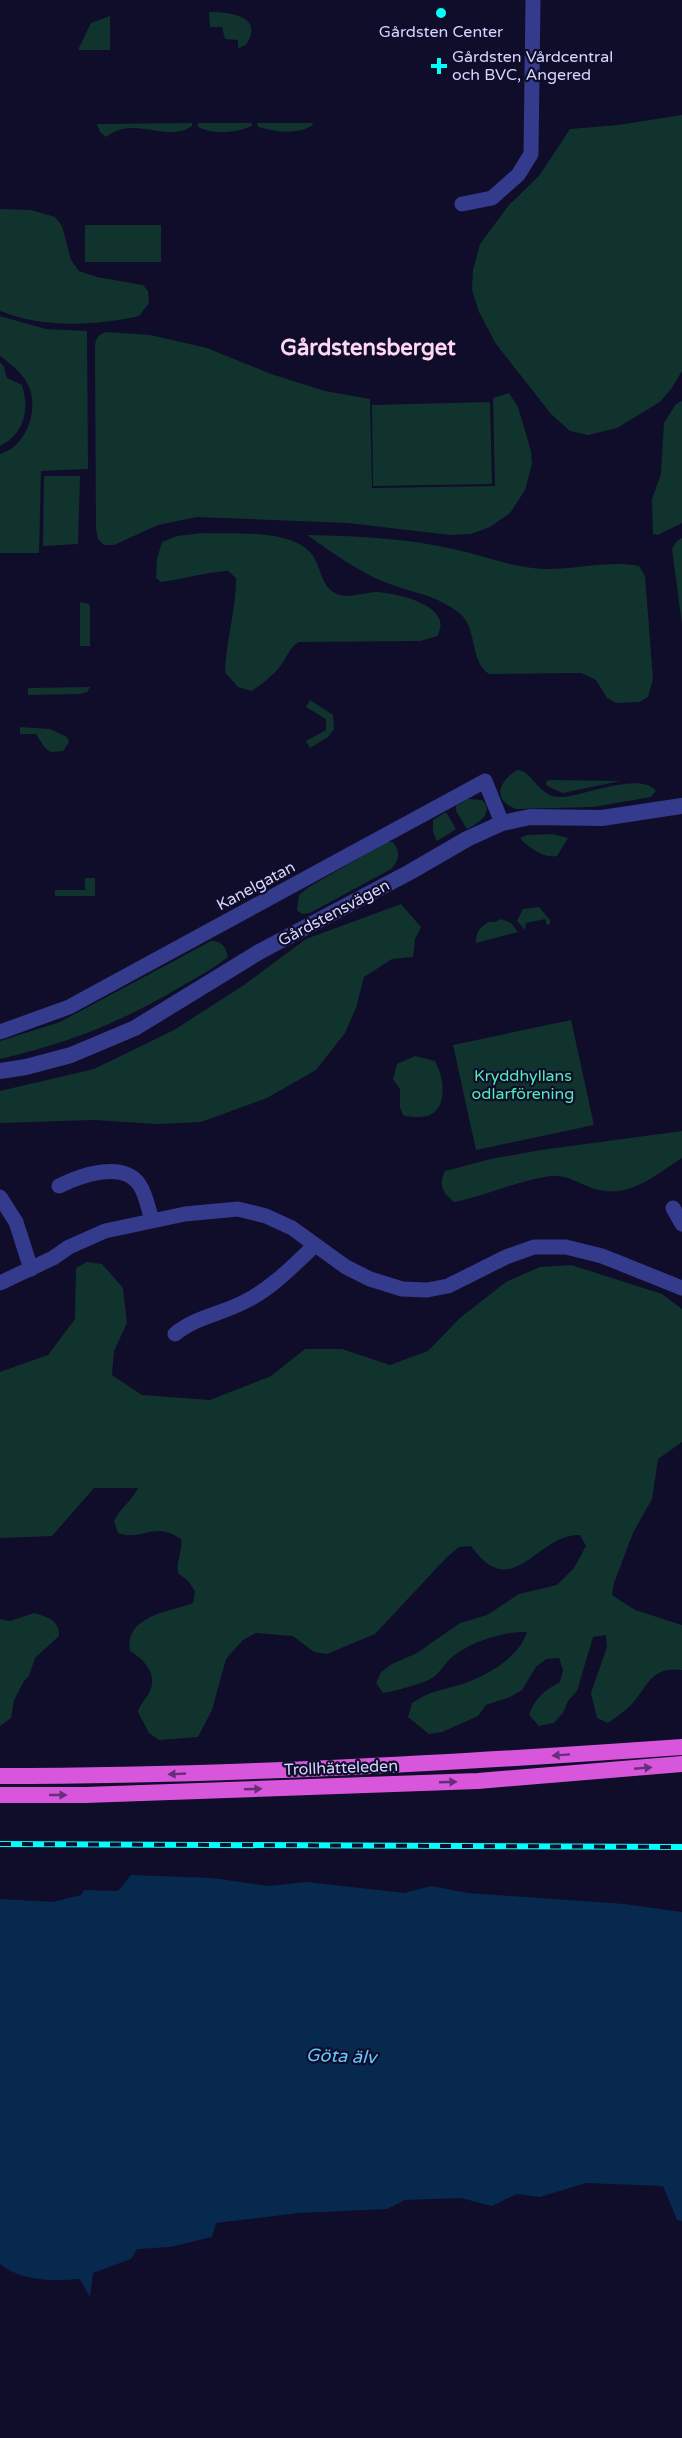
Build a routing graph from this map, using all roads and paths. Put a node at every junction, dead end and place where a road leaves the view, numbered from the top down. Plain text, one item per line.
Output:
1 (533, 0) edge
2 (462, 204) dead end
3 (682, 806) edge
4 (502, 823) junction
5 (0, 1032) edge
6 (0, 1071) edge
7 (59, 1186) dead end
8 (0, 1197) edge
9 (673, 1208) dead end
10 (152, 1220) junction
11 (682, 1224) edge
12 (315, 1245) junction
13 (31, 1269) junction
14 (0, 1283) edge
15 (682, 1288) edge
16 (175, 1334) dead end
17 (682, 1747) edge
18 (682, 1764) edge
19 (0, 1776) edge
20 (0, 1795) edge

1 - 2 street
3 - 4 street, Gårdstensvägen
4 - 5 street, Kanelgatan
4 - 6 street, Gårdstensvägen
7 - 10 street
8 - 13 street
9 - 11 street
10 - 12 street
10 - 13 street
12 - 15 street
12 - 16 street
13 - 14 street
17 -> 19 highway, Trollhätteleden
20 -> 18 highway, Trollhätteleden

